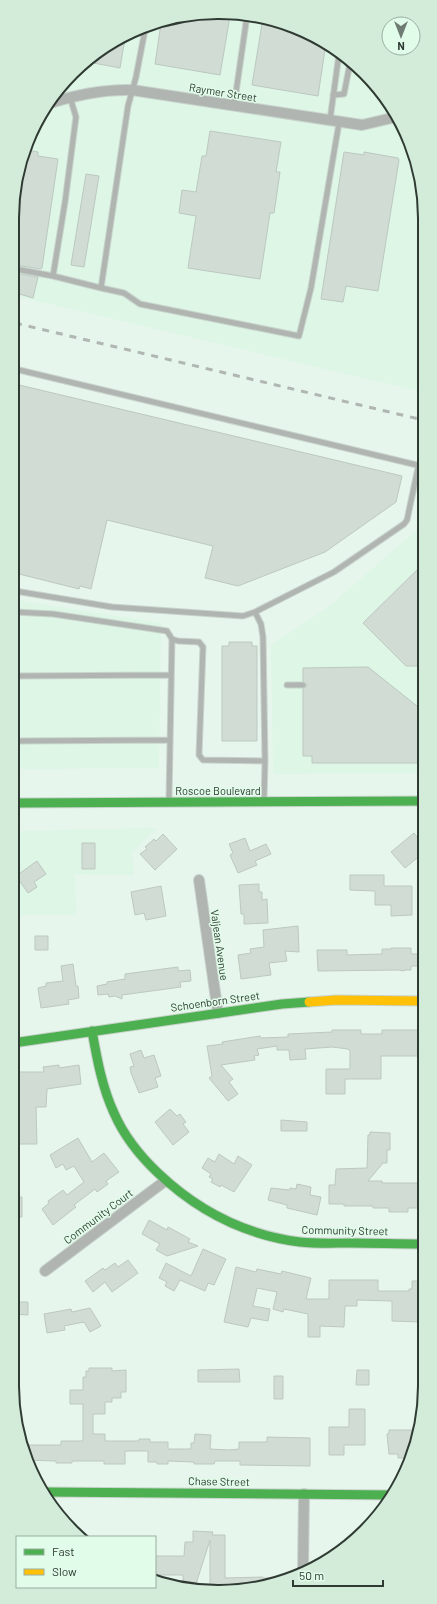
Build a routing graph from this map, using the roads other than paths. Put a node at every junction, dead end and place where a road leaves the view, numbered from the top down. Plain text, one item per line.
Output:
1 (246, 21) edge
2 (143, 34) edge
3 (338, 59) edge
4 (349, 68) edge
5 (132, 90) junction
6 (333, 95) junction
7 (70, 97) junction
8 (58, 101) edge
9 (234, 106) junction
10 (391, 118) edge
11 (334, 122) junction
12 (19, 270) edge
13 (53, 276) junction
14 (102, 288) junction
15 (19, 370) edge
16 (418, 468) edge
17 (418, 468) edge
18 (19, 592) edge
19 (19, 612) edge
20 (256, 612) junction
21 (172, 638) junction
22 (171, 675) junction
23 (19, 676) edge
24 (287, 685) dead end
25 (303, 685) dead end
26 (19, 740) edge
27 (170, 740) junction
28 (265, 761) junction
29 (418, 801) edge
30 (169, 802) junction
31 (264, 802) junction
32 (19, 803) edge
33 (199, 880) dead end
34 (418, 1001) edge
35 (218, 1013) junction
36 (92, 1031) junction
37 (19, 1042) edge
38 (165, 1180) junction
39 (418, 1244) edge
40 (45, 1271) dead end
41 (50, 1492) edge
42 (304, 1494) junction
43 (385, 1495) edge
44 (303, 1566) edge

1 - 9 lane
2 - 5 lane
3 - 6 lane
4 - 6 lane
5 - 7 street, Raymer Street
5 - 9 street, Raymer Street
5 - 14 lane
6 - 11 lane
7 - 8 street, Raymer Street
7 - 13 lane
9 - 11 street, Raymer Street
10 - 11 street, Raymer Street
11 - 14 lane
12 - 13 lane
13 - 14 lane
15 - 16 lane
17 - 20 lane
18 - 20 lane
19 - 21 lane
20 - 28 lane
21 - 22 lane
21 - 28 lane
22 - 23 lane
22 - 27 lane
24 - 25 lane
26 - 27 lane
27 - 30 lane
28 - 31 lane
29 - 31 street, Roscoe Boulevard
30 - 31 street, Roscoe Boulevard
30 - 32 street, Roscoe Boulevard
33 - 35 street, Valjean Avenue
34 - 35 street, Schoenborn Street
35 - 36 street, Schoenborn Street
36 - 37 street, Schoenborn Street
36 - 38 street, Community Street
38 - 39 street, Community Street
38 - 40 street, Community Court
41 - 42 street, Chase Street
42 - 43 street, Chase Street
42 - 44 street

